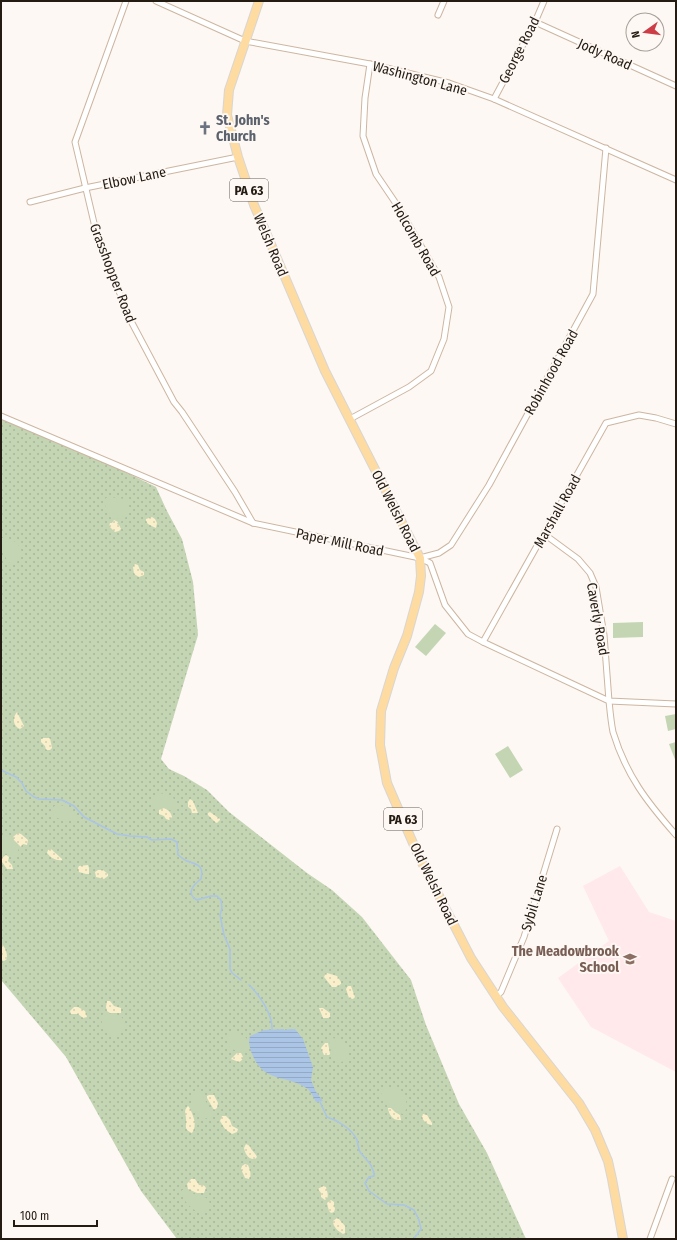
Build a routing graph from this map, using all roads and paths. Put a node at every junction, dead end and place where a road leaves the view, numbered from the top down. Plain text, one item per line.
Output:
1 (126, 1) edge
2 (156, 1) edge
3 (259, 1) edge
4 (444, 1) edge
5 (544, 1) edge
6 (438, 15) dead end
7 (535, 22) junction
8 (245, 41) junction
9 (370, 64) junction
10 (676, 86) edge
11 (494, 99) junction
12 (606, 148) junction
13 (238, 157) junction
14 (676, 180) edge
15 (85, 188) junction
16 (30, 202) dead end
17 (325, 372) joint
18 (1, 416) edge
19 (350, 419) junction
20 (676, 424) edge
21 (253, 523) junction
22 (544, 534) junction
23 (420, 558) junction
24 (483, 642) junction
25 (609, 701) junction
26 (676, 704) edge
27 (557, 829) dead end
28 (676, 835) edge
29 (496, 996) junction
30 (672, 1179) dead end
31 (622, 1239) edge
32 (650, 1239) edge

1 - 15 street, Grasshopper Road
2 - 8 street, Washington Lane
3 - 8 main road, Welsh Road / PA 63
4 - 6 street
5 - 7 street, George Road
7 - 10 street, Jody Road
7 - 11 street, George Road
8 - 9 street, Washington Lane
8 - 13 main road, Welsh Road / PA 63
9 - 11 street, Washington Lane
9 - 19 street, Holcomb Road
11 - 12 street, Washington Lane
12 - 14 street, Washington Lane
12 - 23 street, Robinhood Road
13 - 15 street, Elbow Lane
13 - 17 main road, Welsh Road / PA 63
15 - 16 street, Elbow Lane
15 - 21 street, Grasshopper Road
17 - 19 main road, Old Welsh Road / PA 63
18 - 21 street, Paper Mill Road
19 - 23 main road, Old Welsh Road / PA 63
20 - 22 street, Marshall Road
21 - 23 street, Paper Mill Road
22 - 24 street, Marshall Road
22 - 25 street, Caverly Road
23 - 24 street
23 - 29 main road, Old Welsh Road / PA 63
24 - 25 street
25 - 26 street
25 - 28 street
27 - 29 street, Sybil Lane
29 - 31 main road, Old Welsh Road / PA 63
30 - 32 street

